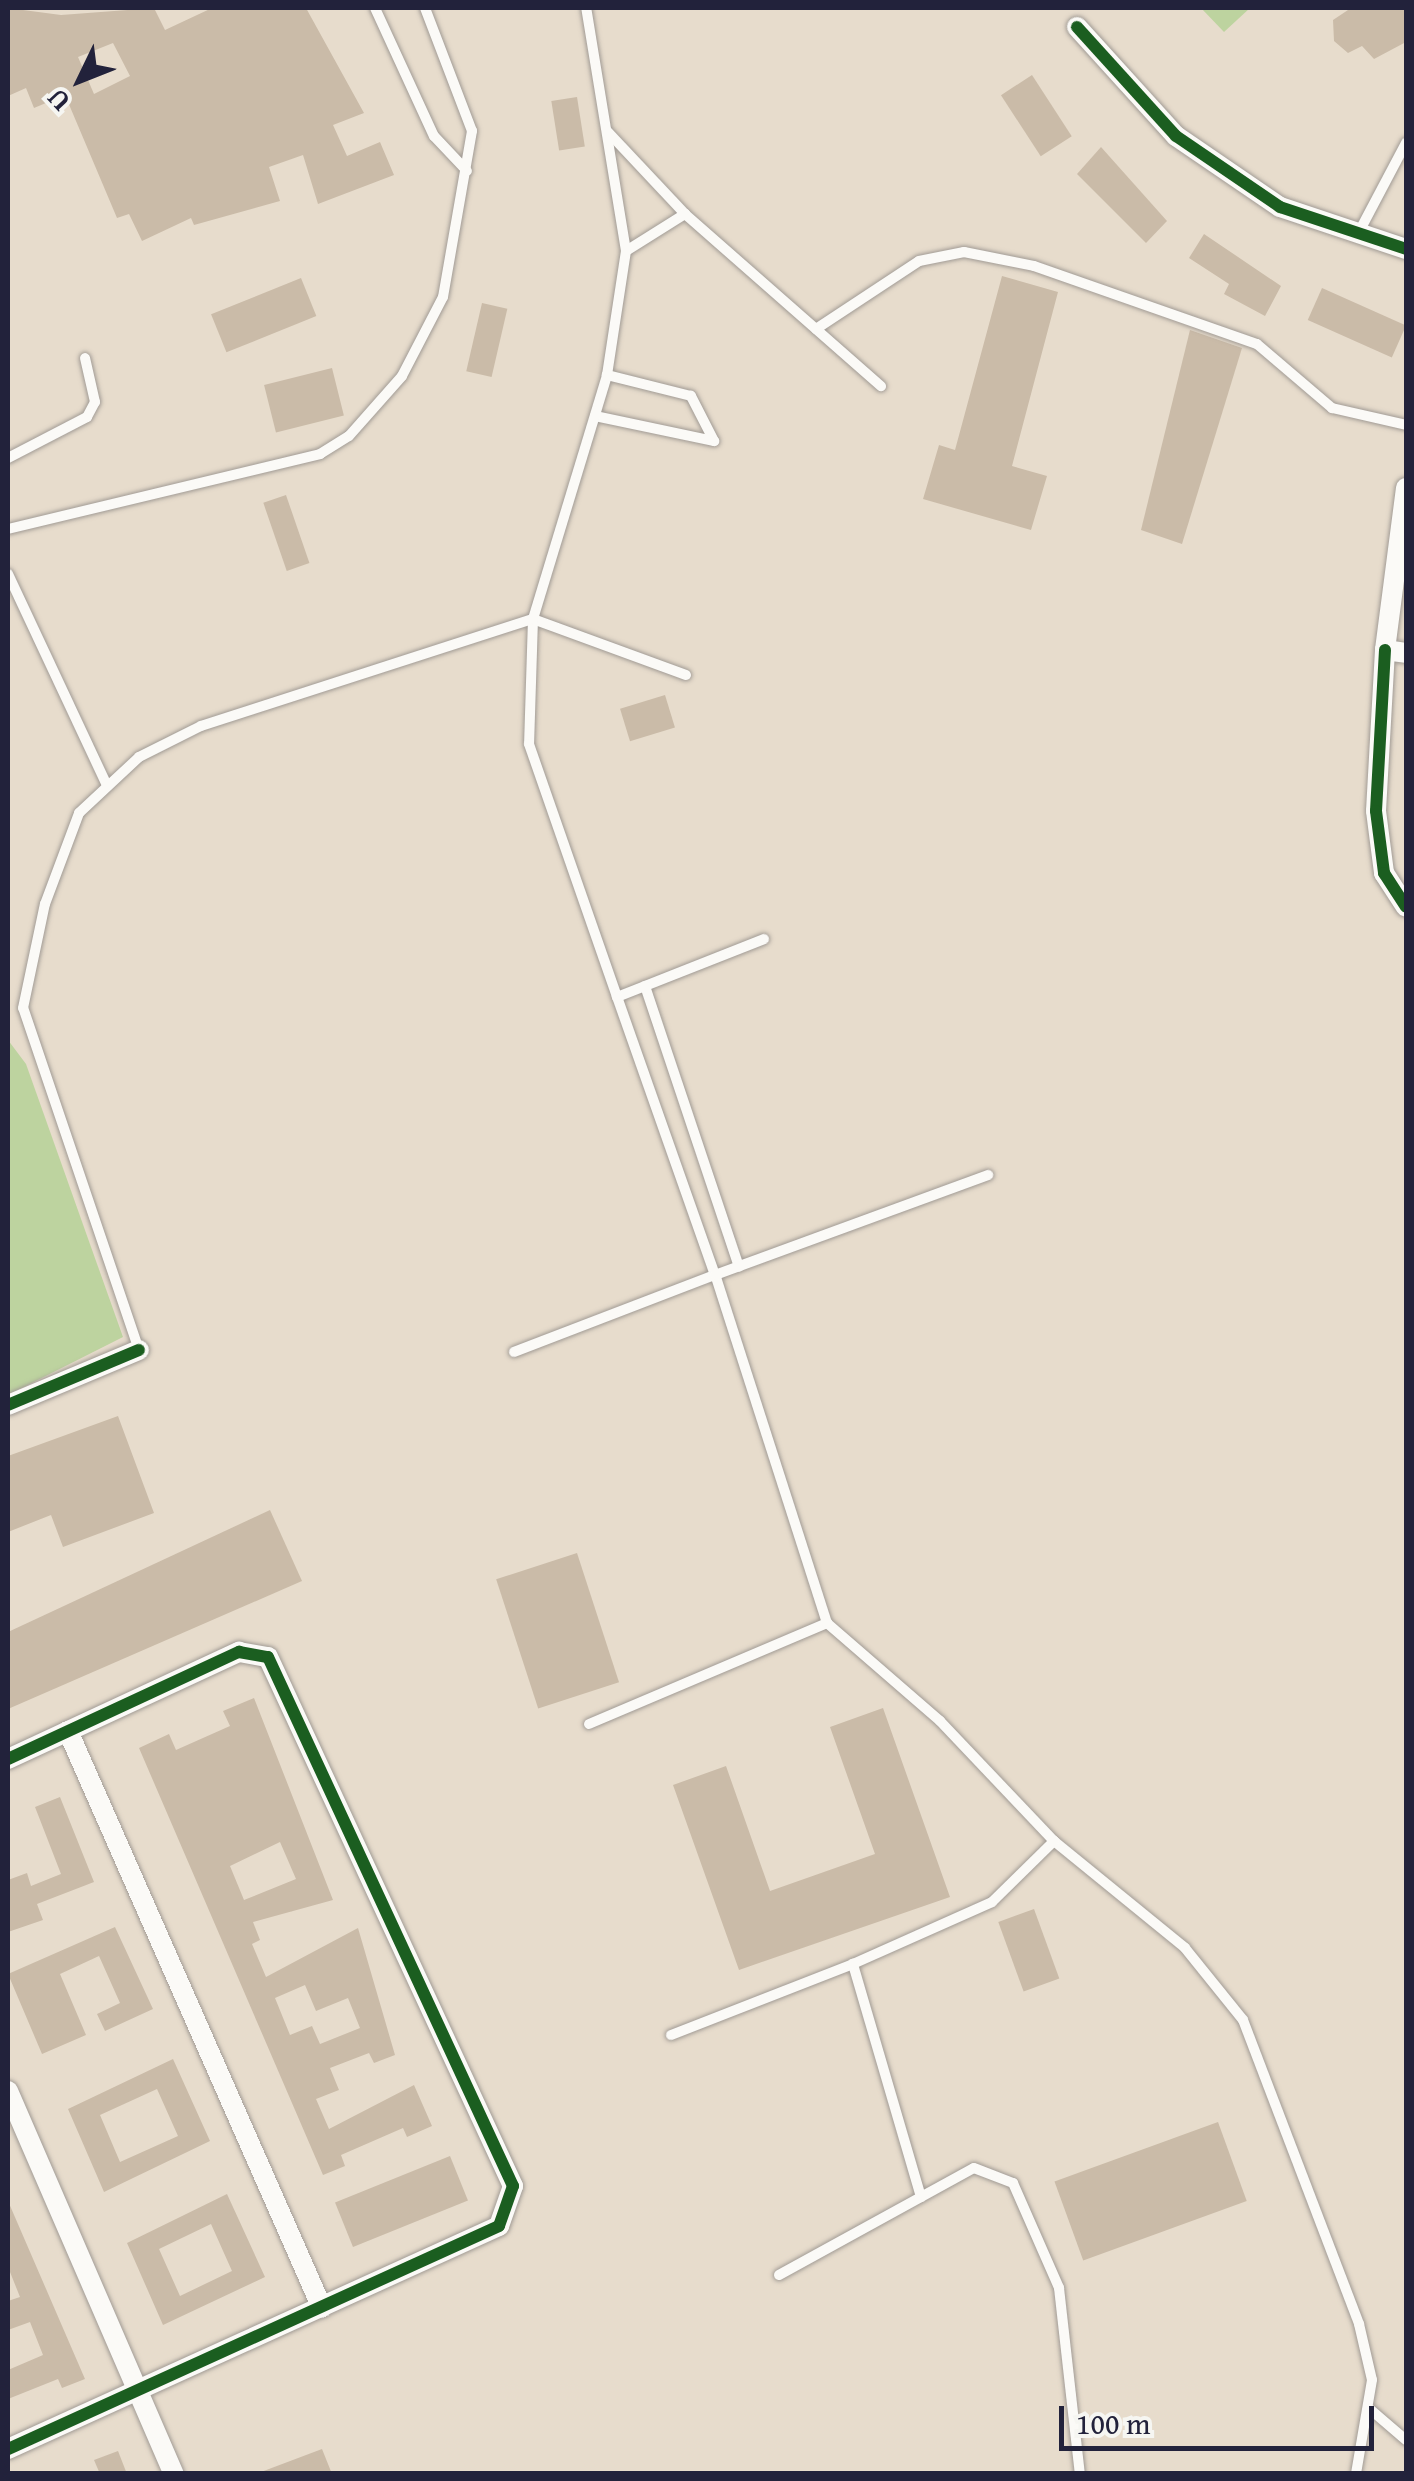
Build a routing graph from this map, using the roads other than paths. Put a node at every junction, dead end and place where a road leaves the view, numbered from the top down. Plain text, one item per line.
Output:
1 (375, 8) edge
2 (426, 8) edge
3 (586, 8) edge
4 (1077, 28) dead end
5 (606, 130) junction
6 (1406, 143) edge
7 (467, 171) junction
8 (685, 214) junction
9 (1359, 233) junction
10 (1406, 248) edge
11 (626, 251) junction
12 (816, 329) junction
13 (85, 358) dead end
14 (607, 375) junction
15 (882, 386) dead end
16 (595, 416) junction
17 (1406, 426) edge
18 (8, 458) edge
19 (1406, 488) edge
20 (1403, 526) edge
21 (8, 529) edge
22 (8, 574) edge
23 (533, 619) junction
24 (1384, 650) junction
25 (1406, 653) edge
26 (686, 676) dead end
27 (107, 786) junction
28 (1406, 907) edge
29 (764, 939) dead end
30 (645, 986) junction
31 (616, 997) junction
32 (988, 1175) dead end
33 (739, 1267) junction
34 (715, 1276) junction
35 (139, 1350) joint
36 (514, 1352) dead end
37 (8, 1405) edge
38 (827, 1623) junction
39 (589, 1724) dead end
40 (68, 1731) junction
41 (8, 1759) edge
42 (1054, 1841) junction
43 (853, 1964) junction
44 (671, 2036) dead end
45 (8, 2092) edge
46 (922, 2197) junction
47 (780, 2274) dead end
48 (322, 2308) junction
49 (139, 2392) junction
50 (1371, 2410) junction
51 (1406, 2440) edge
52 (8, 2449) edge
53 (174, 2474) edge
54 (1080, 2474) edge
55 (1356, 2474) edge

1 - 7 lane
2 - 7 lane
3 - 5 lane
4 - 9 street
5 - 8 lane
5 - 11 lane
6 - 9 lane
7 - 21 lane
8 - 11 lane
8 - 12 lane
9 - 10 street
11 - 14 lane
12 - 15 lane
12 - 17 lane
13 - 18 lane
14 - 16 lane
14 - 16 lane
16 - 23 lane
19 - 20 street
20 - 24 street
22 - 27 lane
23 - 26 lane
23 - 27 lane
23 - 31 lane
24 - 25 street
24 - 28 street
27 - 35 lane
29 - 30 lane
30 - 31 lane
30 - 33 lane
31 - 34 lane
32 - 33 lane
33 - 34 lane
34 - 36 lane
34 - 38 lane
35 - 37 street
38 - 39 lane
38 - 42 lane
40 - 41 street
40 - 48 street
40 - 48 street
42 - 43 lane
42 - 50 lane
43 - 44 lane
43 - 46 lane
45 - 49 street
46 - 47 lane
46 - 54 lane
48 - 49 street
49 - 52 street
49 - 53 street
50 - 51 lane
50 - 55 lane

